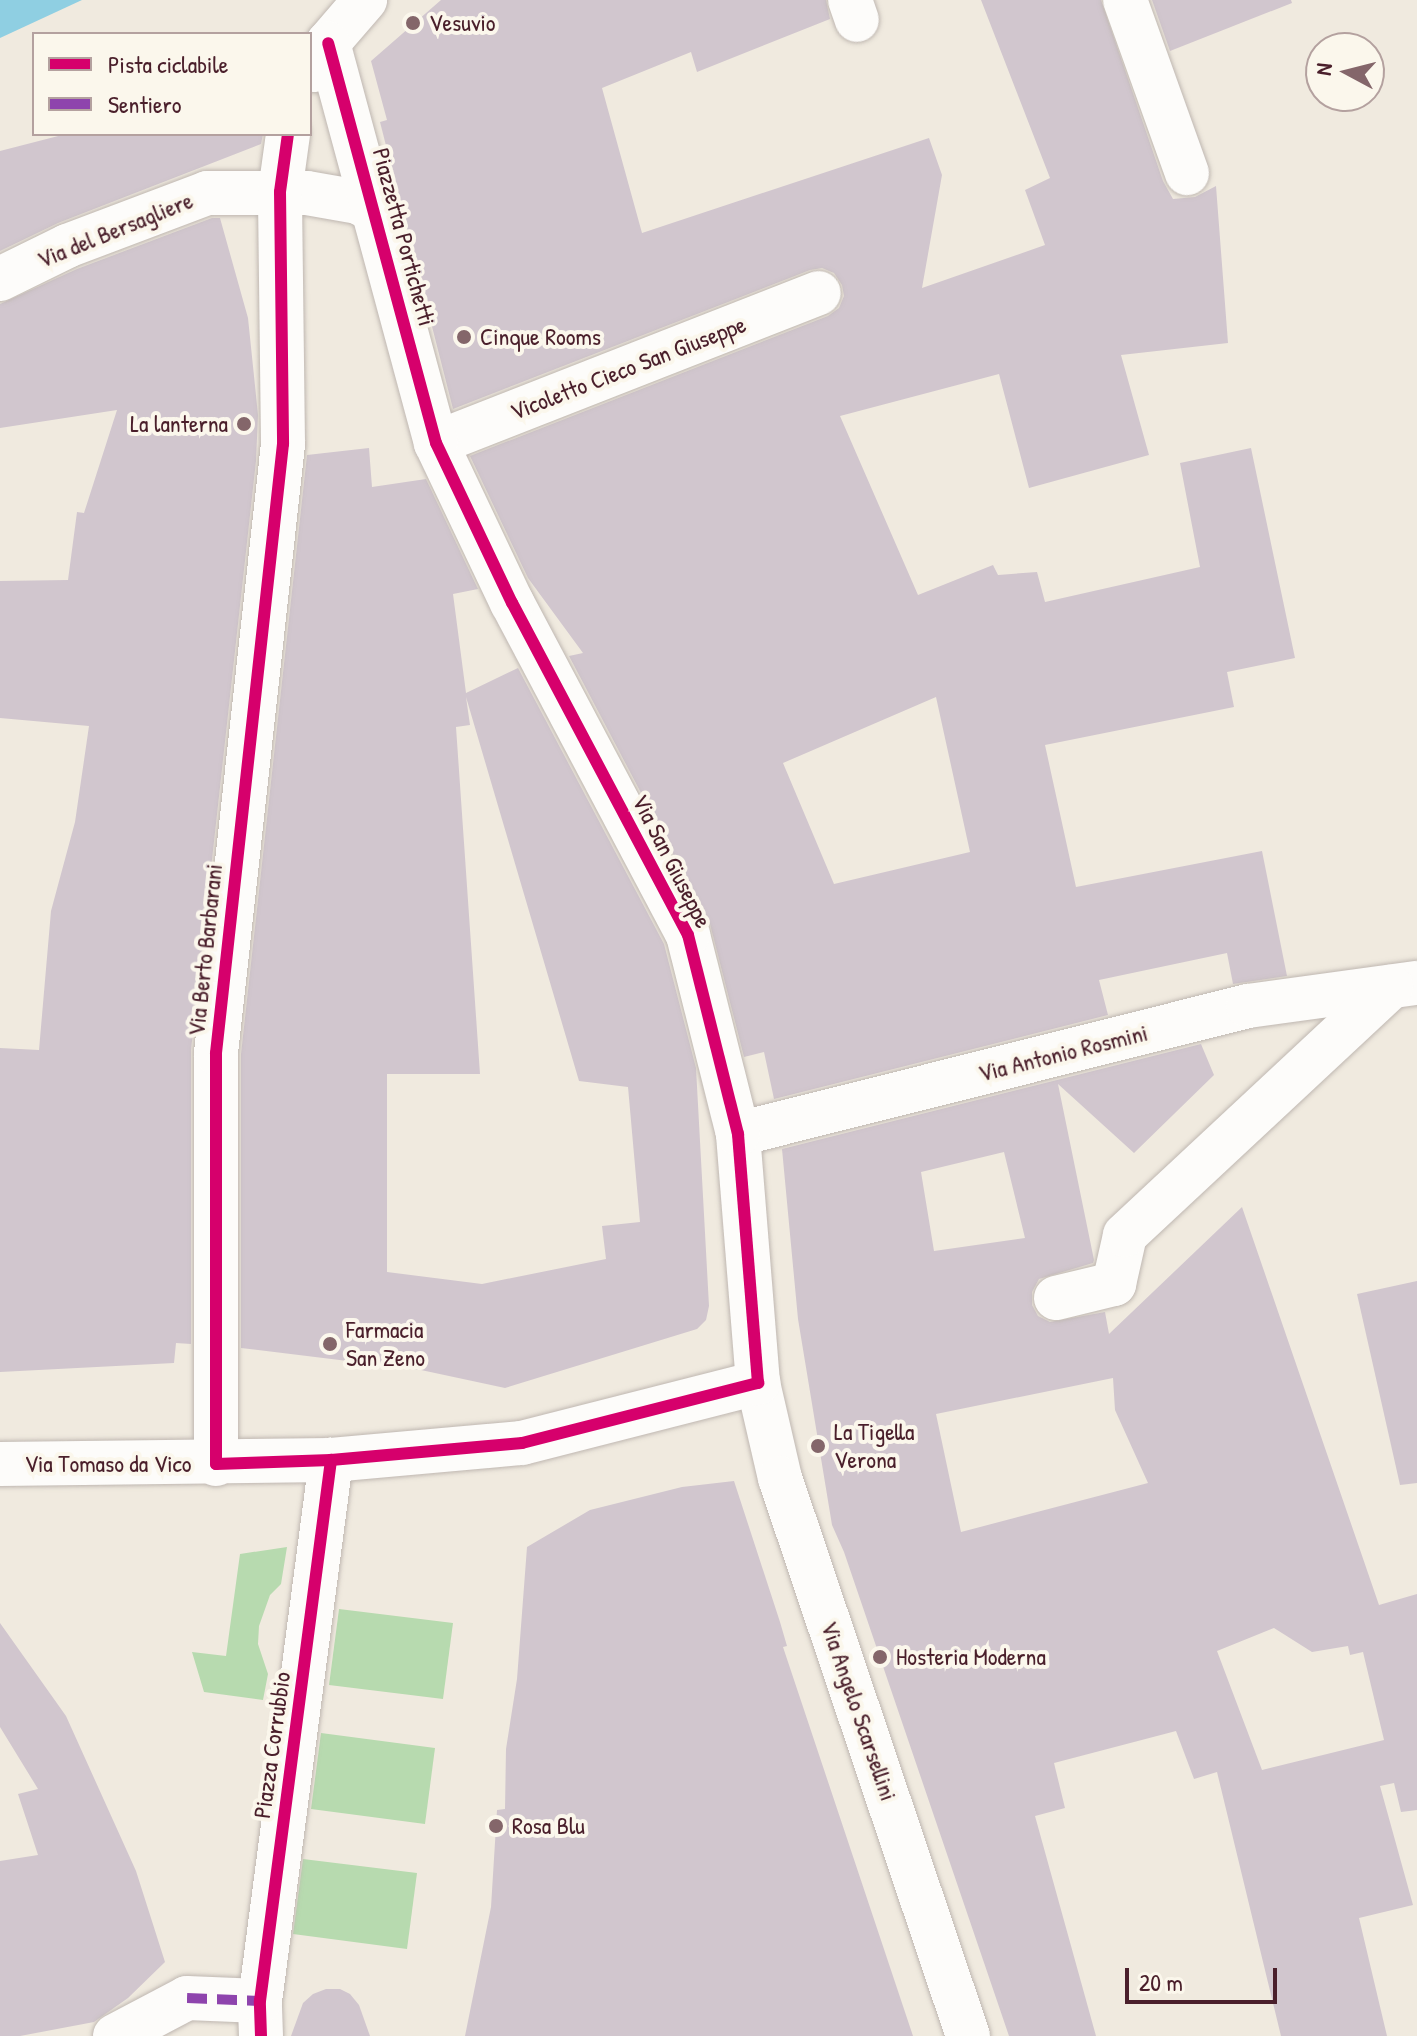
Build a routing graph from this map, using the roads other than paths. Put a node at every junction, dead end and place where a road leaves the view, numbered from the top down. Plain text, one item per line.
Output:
1 (365, 0) edge
2 (1125, 0) edge
3 (319, 59) edge
4 (288, 136) edge
5 (1187, 173) dead end
6 (280, 192) junction
7 (376, 212) junction
8 (0, 279) edge
9 (819, 293) dead end
10 (436, 443) junction
11 (1404, 985) edge
12 (738, 1134) junction
13 (1056, 1298) dead end
14 (758, 1383) junction
15 (331, 1460) junction
16 (0, 1464) edge
17 (216, 1464) junction
18 (260, 2018) edge
19 (115, 2036) edge
20 (968, 2036) edge

1 - 3 street
2 - 5 street
3 - 7 street, Piazzetta Portichetti
4 - 6 street
6 - 7 street, Piazzetta Portichetti
6 - 8 street, Via del Bersagliere
6 - 17 street, Via Berto Barbarani
7 - 10 street, Piazzetta Portichetti
9 - 10 street, Vicoletto Cieco San Giuseppe
10 - 12 street, Via San Giuseppe
11 - 12 street, Via Antonio Rosmini
11 - 13 street, Via Antonio Rosmini
12 - 14 street, Via San Giuseppe
14 - 15 street
14 - 20 street, Via Angelo Scarsellini
15 - 17 street
15 - 18 street, Piazza Corrubbio
16 - 17 street, Via Tomaso da Vico
18 - 19 street, Piazza Corrubbio

